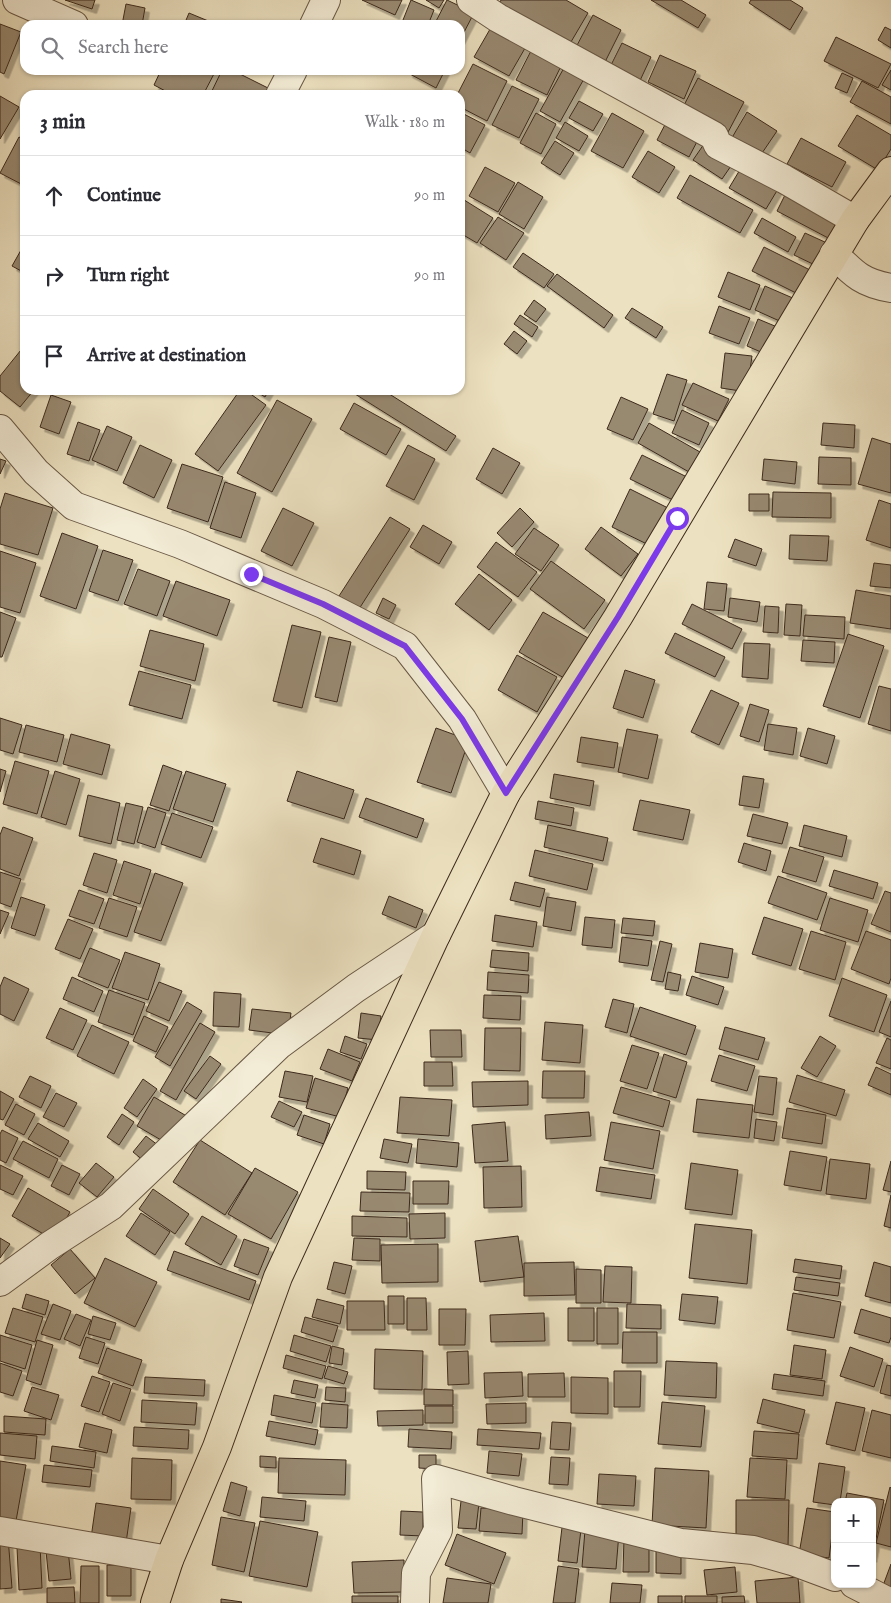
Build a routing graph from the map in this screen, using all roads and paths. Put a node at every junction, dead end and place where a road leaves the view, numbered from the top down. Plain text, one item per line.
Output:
1 (17, 0) edge
2 (326, 0) edge
3 (470, 0) edge
4 (63, 20) edge
5 (316, 20) edge
6 (290, 75) edge
7 (283, 90) edge
8 (891, 171) edge
9 (855, 220) junction
10 (834, 254) junction
11 (891, 288) edge
12 (0, 430) edge
13 (506, 793) junction
14 (436, 935) junction
15 (0, 1282) edge
16 (0, 1531) edge
17 (168, 1560) junction
18 (831, 1576) edge
19 (862, 1588) edge
20 (155, 1603) edge
21 (415, 1603) edge
22 (891, 1603) edge

1 - 4 street
2 - 5 street
3 - 9 street
6 - 7 street
8 - 9 main road
9 - 10 main road
10 - 11 street
10 - 13 main road
12 - 13 street
13 - 14 main road
14 - 15 street
14 - 17 main road
16 - 17 street
17 - 20 main road
18 - 21 street
19 - 22 street

